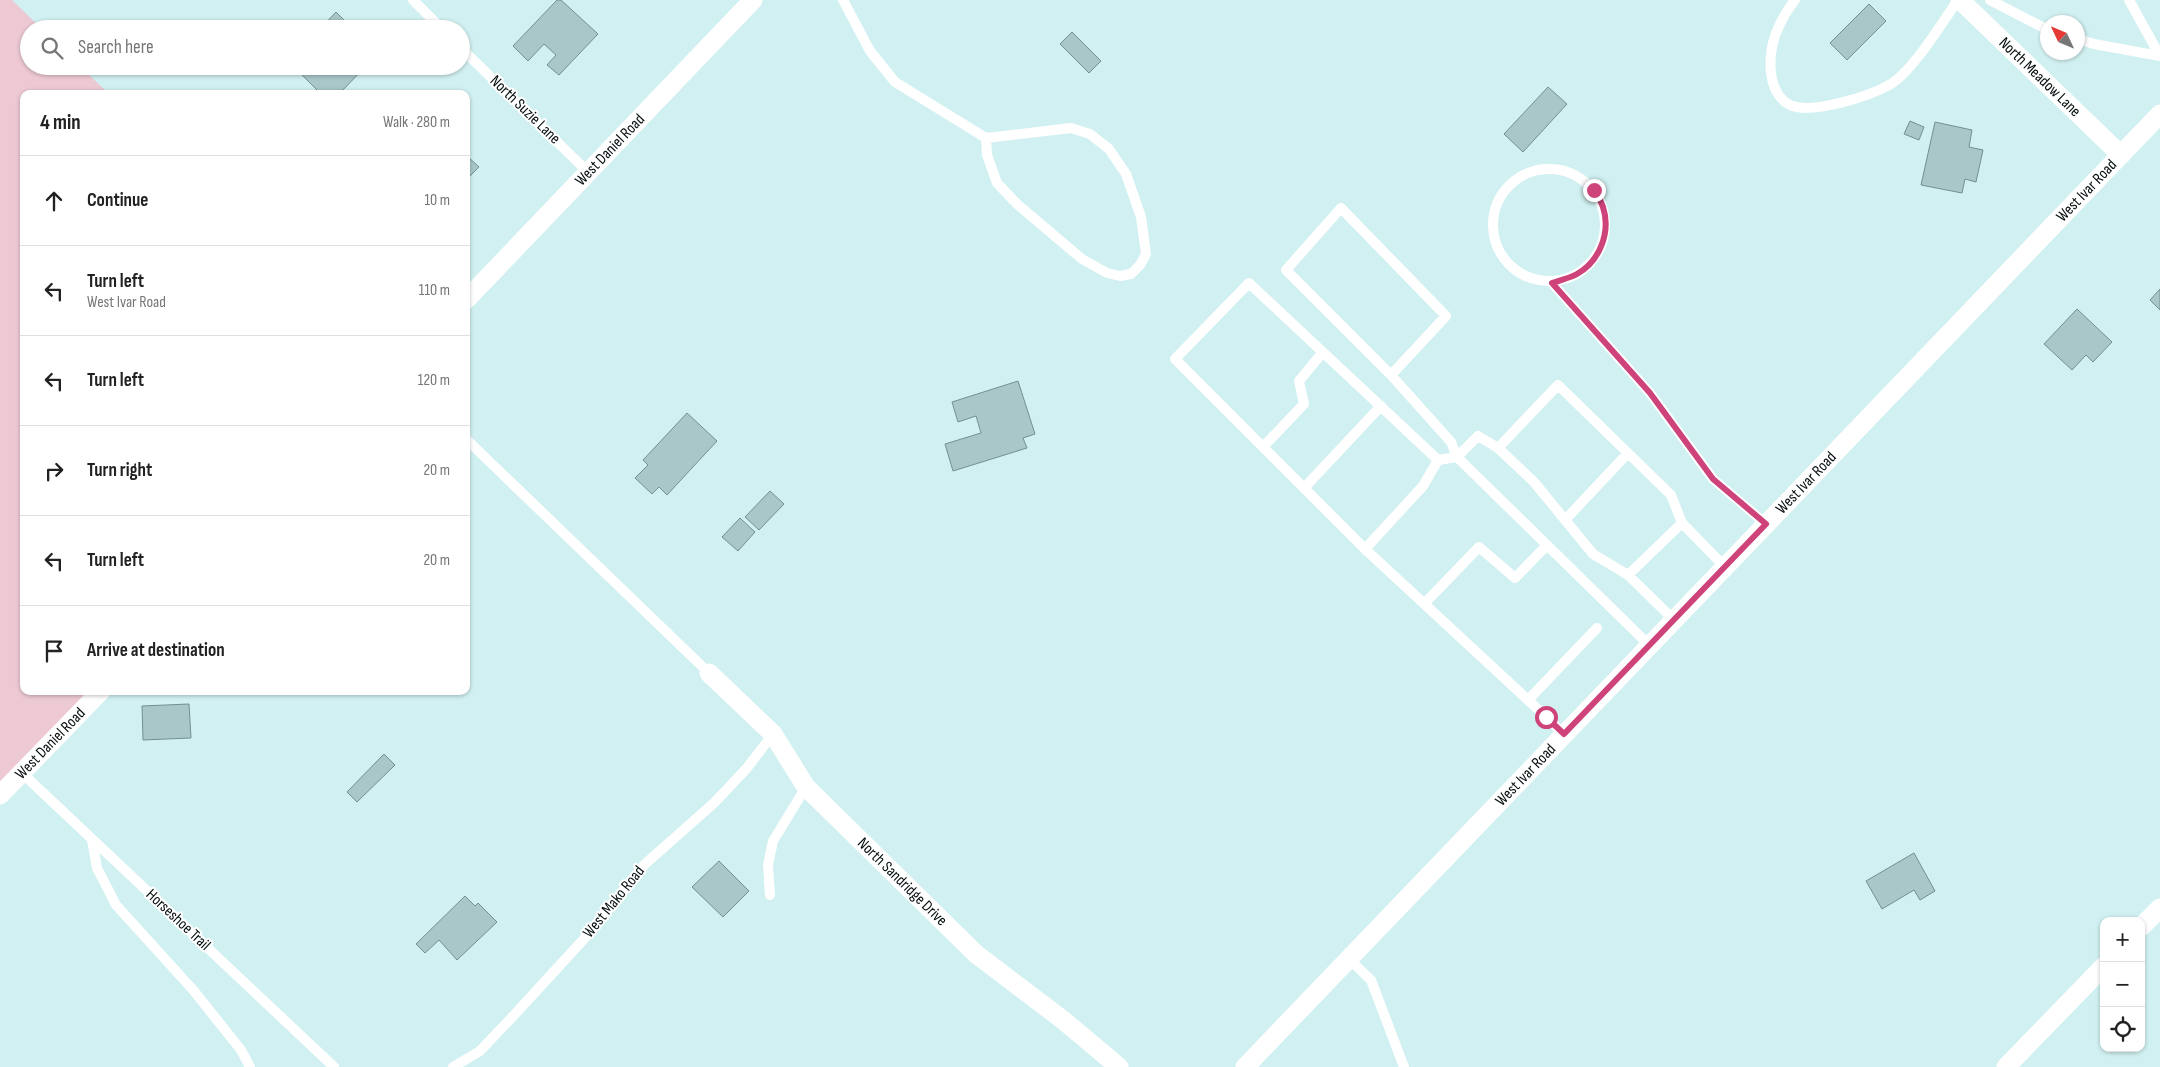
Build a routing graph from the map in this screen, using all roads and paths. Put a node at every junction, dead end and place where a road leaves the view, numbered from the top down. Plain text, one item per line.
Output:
1 (413, 0) edge
2 (753, 0) edge
3 (843, 0) edge
4 (1795, 0) edge
5 (1959, 0) edge
6 (1990, 0) edge
7 (2129, 0) edge
8 (433, 20) edge
9 (2040, 26) edge
10 (2085, 41) edge
11 (2160, 56) edge
12 (470, 57) edge
13 (2160, 114) edge
14 (986, 138) junction
15 (2121, 155) junction
16 (589, 173) junction
17 (1552, 283) junction
18 (470, 296) edge
19 (1323, 352) junction
20 (1391, 375) junction
21 (1381, 406) junction
22 (470, 443) edge
23 (1263, 447) junction
24 (1498, 448) junction
25 (1628, 453) junction
26 (1458, 457) junction
27 (1438, 460) junction
28 (1304, 488) junction
29 (1565, 520) junction
30 (1682, 523) junction
31 (1766, 524) junction
32 (1547, 544) junction
33 (1365, 548) junction
34 (1725, 567) junction
35 (1628, 575) junction
36 (1424, 604) junction
37 (1674, 620) junction
38 (1597, 628) dead end
39 (1649, 646) junction
40 (709, 674) joint
41 (97, 695) edge
42 (1528, 700) junction
43 (773, 734) junction
44 (1564, 734) junction
45 (22, 773) junction
46 (806, 787) junction
47 (0, 795) edge
48 (92, 840) junction
49 (770, 895) dead end
50 (2160, 908) edge
51 (2145, 923) edge
52 (1349, 959) junction
53 (2100, 970) edge
54 (250, 1067) edge
55 (334, 1067) edge
56 (453, 1067) edge
57 (1119, 1067) edge
58 (1246, 1067) edge
59 (1404, 1067) edge
60 (2006, 1067) edge

1 - 8 lane
2 - 16 street, West Daniel Road
3 - 14 lane
4 - 5 lane
5 - 15 street, North Meadow Lane
6 - 9 lane
7 - 11 lane
10 - 11 lane
12 - 16 lane, North Suzie Lane
13 - 15 street, West Ivar Road
14 - 14 lane
15 - 31 street, West Ivar Road
16 - 18 street, West Daniel Road
17 - 17 lane
17 - 31 lane
19 - 21 lane
19 - 23 lane
19 - 23 lane
20 - 20 lane
20 - 26 lane
21 - 27 lane
21 - 28 lane
22 - 40 lane
23 - 28 lane
24 - 25 lane
24 - 26 lane
24 - 29 lane
25 - 29 lane
25 - 30 lane
26 - 27 lane
26 - 32 lane
27 - 33 lane
28 - 33 lane
29 - 35 lane
30 - 34 lane
30 - 35 lane
31 - 34 street, West Ivar Road
32 - 36 lane
32 - 39 lane
33 - 36 lane
34 - 37 street, West Ivar Road
35 - 37 lane
36 - 42 lane
37 - 39 street, West Ivar Road
38 - 42 lane
39 - 44 street, West Ivar Road
40 - 43 street, North Sandridge Drive
41 - 45 street, West Daniel Road
42 - 44 lane
43 - 46 street, North Sandridge Drive
43 - 56 lane, West Mako Road
44 - 52 street, West Ivar Road
45 - 47 street, West Daniel Road
45 - 48 lane, Horseshoe Trail
46 - 49 lane
46 - 57 street, North Sandridge Drive
48 - 54 lane
48 - 55 lane, Horseshoe Trail
50 - 51 street
52 - 58 street, West Ivar Road
52 - 59 lane
53 - 60 street

